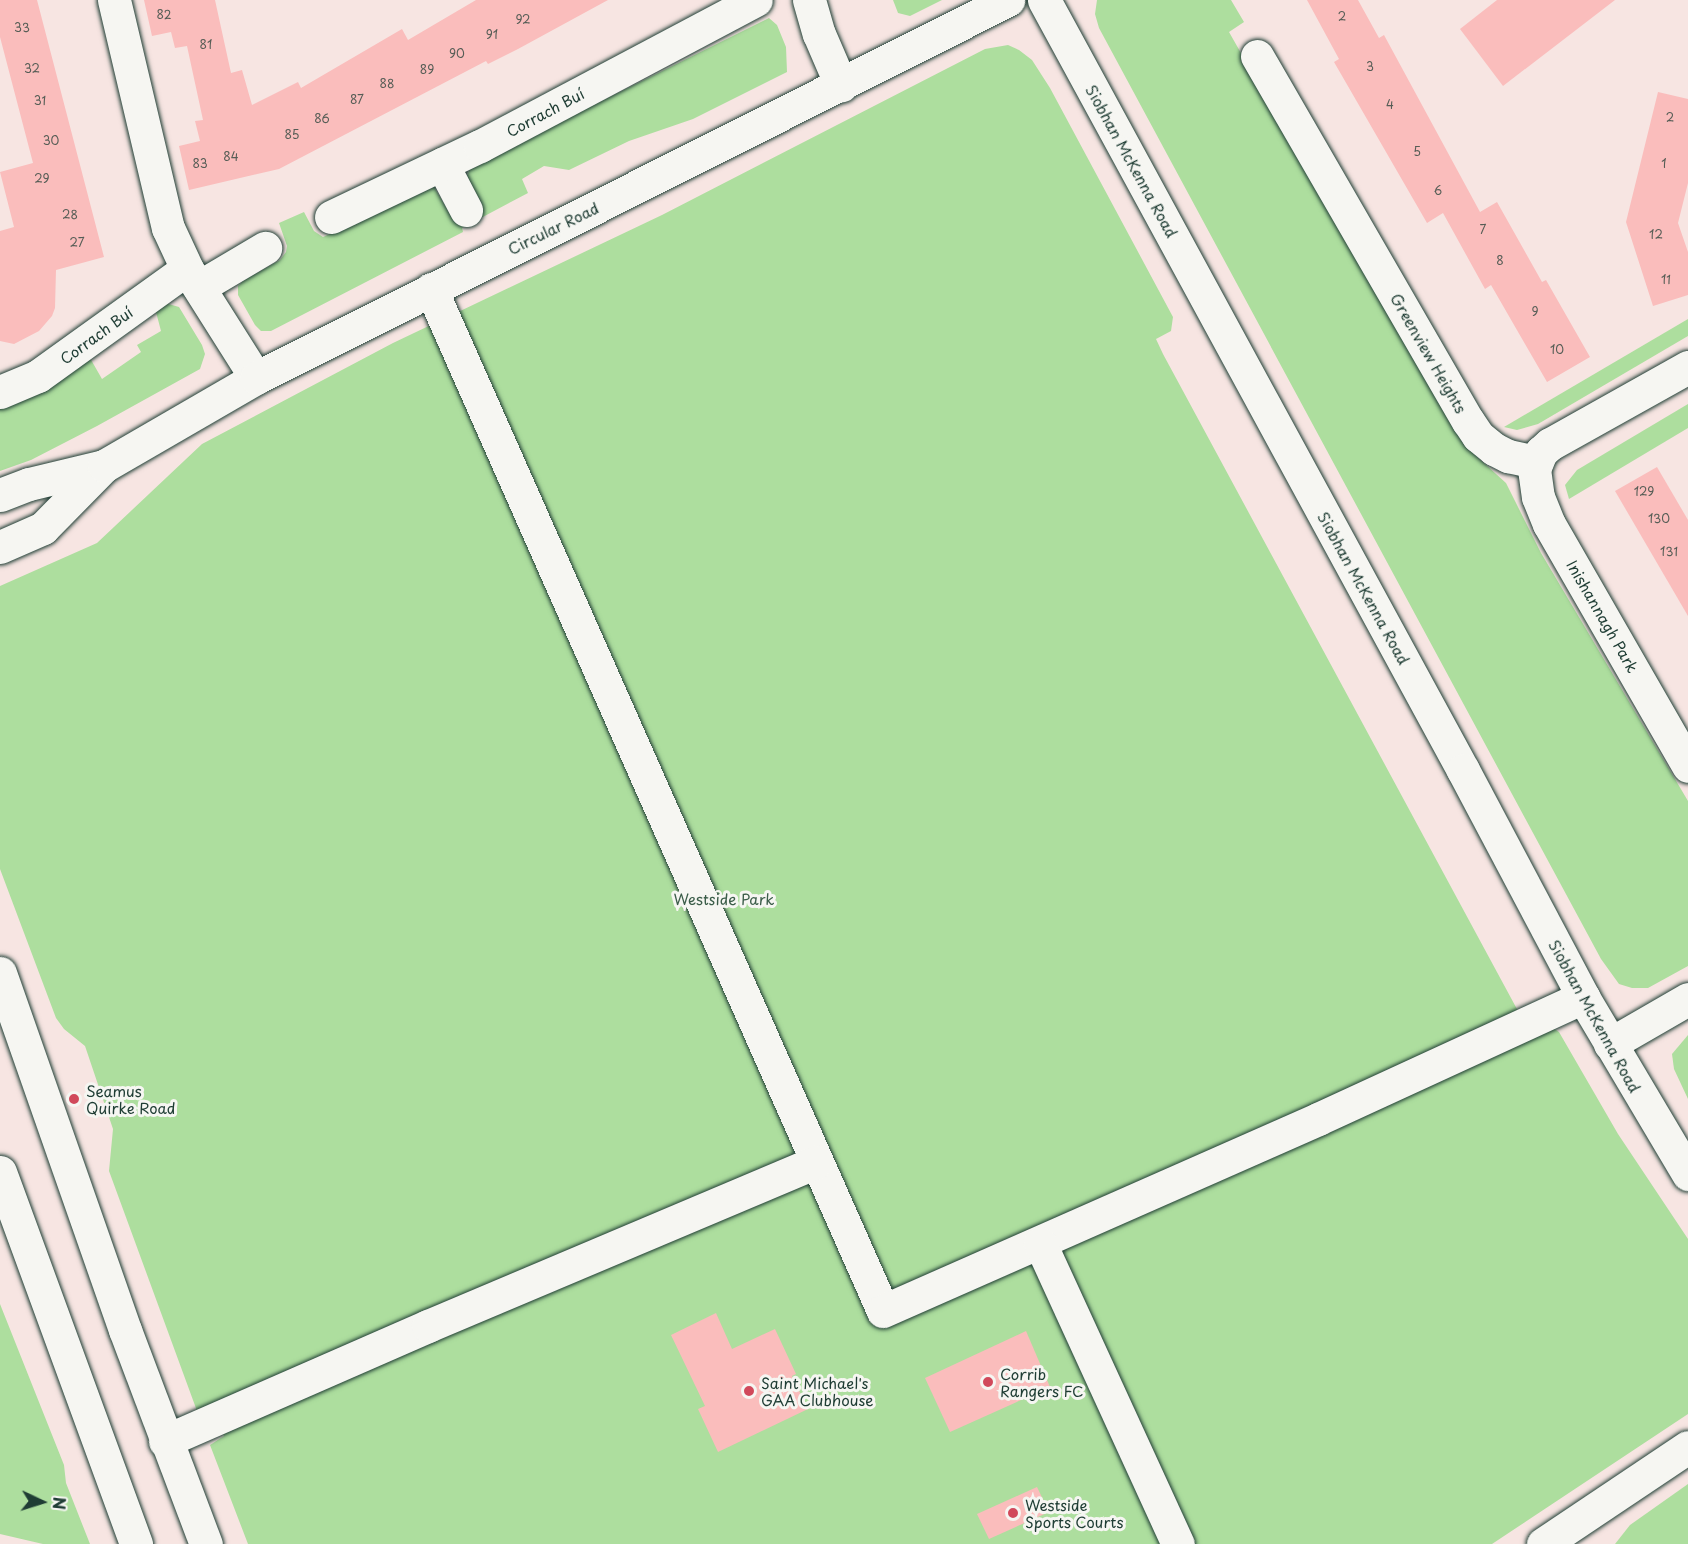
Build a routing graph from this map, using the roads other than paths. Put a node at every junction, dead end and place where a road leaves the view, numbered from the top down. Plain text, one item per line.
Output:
1 (114, 0) edge
2 (756, 0) edge
3 (809, 0) edge
4 (1008, 0) edge
5 (1044, 0) edge
6 (1257, 56) dead end
7 (841, 85) junction
8 (442, 164) junction
9 (466, 210) dead end
10 (331, 218) dead end
11 (265, 248) dead end
12 (193, 278) junction
13 (431, 289) junction
14 (1688, 367) edge
15 (256, 378) junction
16 (0, 392) edge
17 (1536, 462) junction
18 (104, 466) junction
19 (0, 495) edge
20 (0, 547) edge
21 (1688, 766) edge
22 (0, 973) edge
23 (1582, 997) junction
24 (1688, 999) edge
25 (1610, 1044) junction
26 (816, 1162) junction
27 (0, 1172) edge
28 (1688, 1174) edge
29 (1040, 1243) junction
30 (165, 1441) junction
31 (1688, 1447) edge
32 (1548, 1543) edge
33 (136, 1544) edge
34 (206, 1544) edge
35 (1178, 1544) edge

1 - 12 street
2 - 8 street, Corrach Buí
3 - 7 street
4 - 7 street, Circular Road
5 - 23 street, Siobhan McKenna Road
6 - 17 street, Greenview Heights
7 - 13 street, Circular Road
8 - 9 street
8 - 10 street, Corrach Buí
11 - 12 street, Corrach Buí
12 - 15 street
12 - 16 street, Corrach Buí
13 - 15 street, Circular Road
13 - 26 street
14 - 17 street
15 - 18 street, Circular Road
17 - 21 street, Inishannagh Park
18 - 19 street, Circular Road
18 - 20 street, Circular Road
22 - 30 street
23 - 25 street, Siobhan McKenna Road
23 - 29 street
24 - 25 street
25 - 28 street, Siobhan McKenna Road
26 - 29 street
26 - 30 street
27 - 33 street
29 - 35 street
30 - 34 street
31 - 32 street

